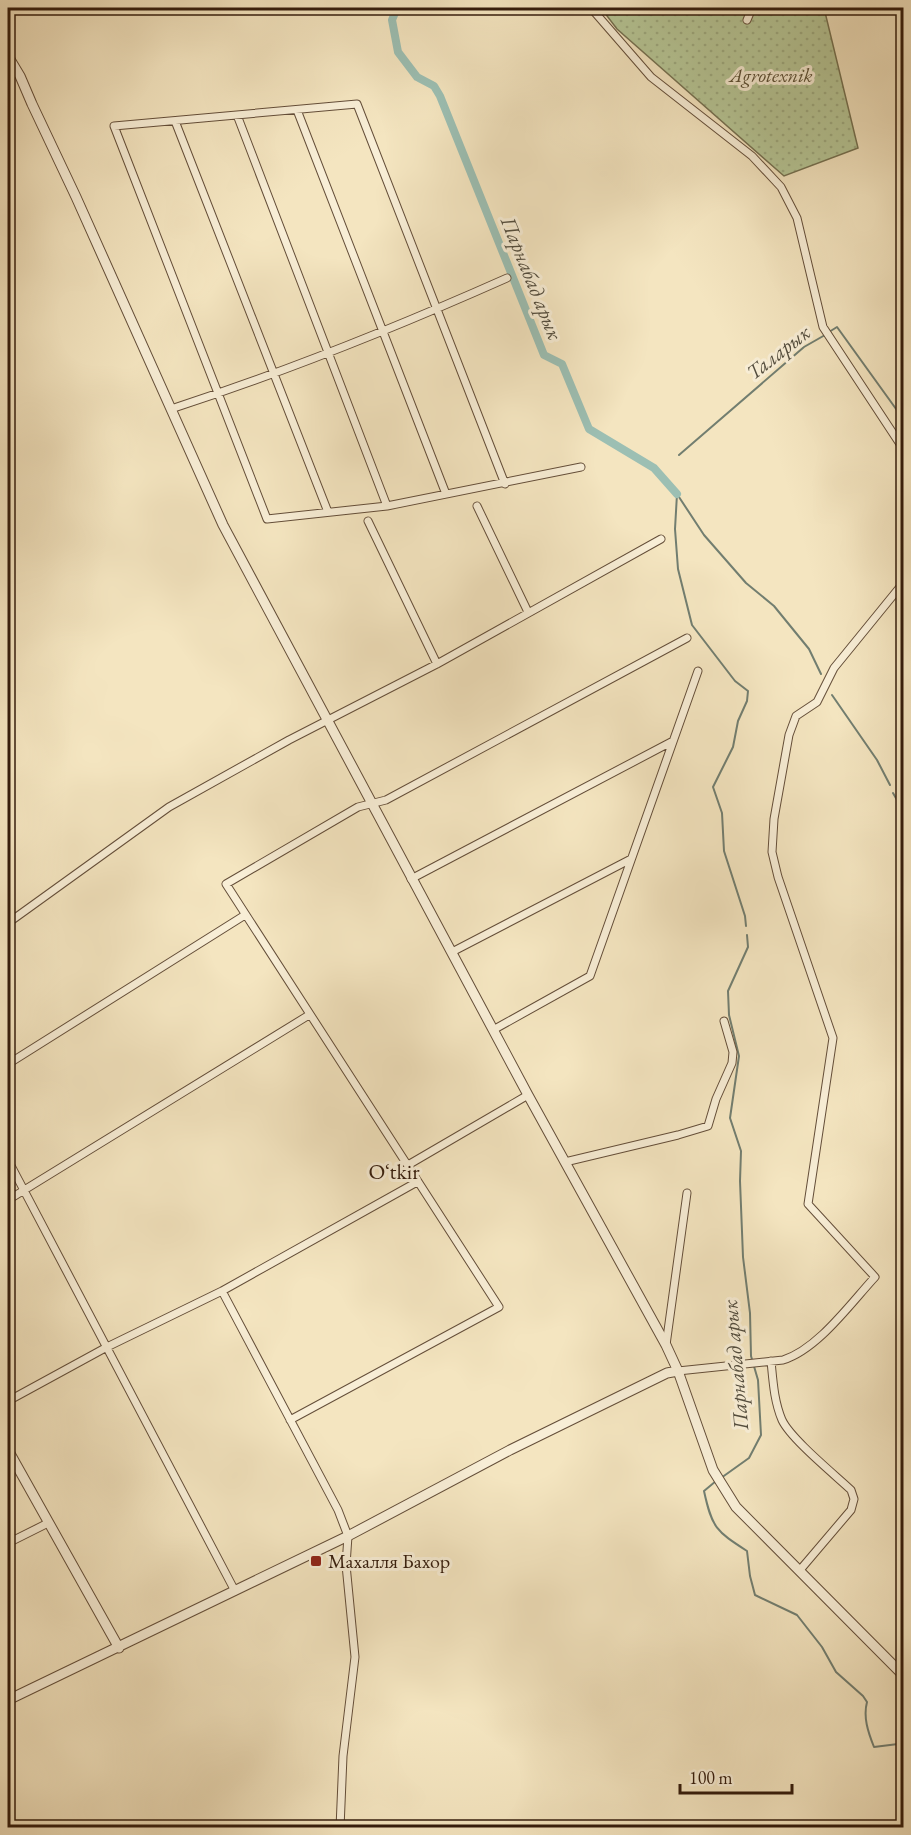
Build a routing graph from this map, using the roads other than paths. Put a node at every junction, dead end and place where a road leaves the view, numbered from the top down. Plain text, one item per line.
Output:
1 (591, 8) edge
2 (752, 8) edge
3 (747, 20) dead end
4 (8, 56) edge
5 (297, 110) junction
6 (237, 115) junction
7 (175, 121) junction
8 (507, 278) dead end
9 (437, 309) junction
10 (382, 330) junction
11 (328, 353) junction
12 (274, 375) junction
13 (219, 394) junction
14 (171, 409) junction
15 (903, 450) edge
16 (581, 467) dead end
17 (505, 484) junction
18 (446, 494) junction
19 (387, 506) junction
20 (477, 506) dead end
21 (328, 512) junction
22 (368, 521) dead end
23 (661, 539) dead end
24 (903, 582) edge
25 (528, 612) junction
26 (687, 638) dead end
27 (437, 663) junction
28 (698, 671) dead end
29 (325, 721) junction
30 (673, 741) junction
31 (371, 804) junction
32 (631, 859) junction
33 (411, 879) junction
34 (245, 915) junction
35 (8, 923) edge
36 (452, 952) junction
37 (309, 1015) junction
38 (724, 1021) dead end
39 (494, 1030) junction
40 (8, 1064) edge
41 (528, 1095) junction
42 (8, 1160) edge
43 (565, 1162) junction
44 (408, 1165) junction
45 (417, 1182) junction
46 (23, 1190) junction
47 (687, 1193) dead end
48 (8, 1200) edge
49 (222, 1291) junction
50 (666, 1345) junction
51 (107, 1347) junction
52 (771, 1361) junction
53 (678, 1371) junction
54 (8, 1401) edge
55 (290, 1420) junction
56 (8, 1450) edge
57 (48, 1523) junction
58 (348, 1536) junction
59 (8, 1543) edge
60 (800, 1570) junction
61 (235, 1591) junction
62 (119, 1648) junction
63 (903, 1676) edge
64 (8, 1700) edge
65 (340, 1827) edge

1 - 15 street
2 - 3 street
4 - 14 street
5 - 6 street
5 - 9 street
5 - 10 street
6 - 7 street
6 - 11 street
7 - 12 street
7 - 13 street
8 - 9 street
9 - 10 street
9 - 17 street
10 - 11 street
10 - 18 street
11 - 12 street
11 - 19 street
12 - 13 street
12 - 21 street
13 - 14 street
13 - 21 street
14 - 29 street
16 - 17 street
17 - 18 street
18 - 19 street
19 - 21 street
20 - 25 street
22 - 27 street
23 - 25 street
24 - 52 street
25 - 27 street
26 - 31 street
27 - 29 street
28 - 30 street
29 - 31 street
29 - 35 street
30 - 32 street
30 - 33 street
31 - 33 street
31 - 34 street
32 - 36 street
32 - 39 street
33 - 36 street
34 - 37 street
34 - 40 street
36 - 39 street
37 - 44 street
37 - 46 street
38 - 43 street
39 - 41 street
41 - 43 street
41 - 44 street
42 - 46 street
43 - 50 street
44 - 45 street
45 - 49 street
45 - 55 street
46 - 48 street
46 - 51 street
47 - 50 street
49 - 51 street
49 - 55 street
50 - 53 street
51 - 54 street
51 - 61 street
52 - 53 street
52 - 60 street
53 - 58 street
53 - 60 street
55 - 58 street
56 - 57 street
57 - 59 street
57 - 62 street
58 - 61 street
58 - 65 street
60 - 63 street
61 - 62 street
62 - 64 street

